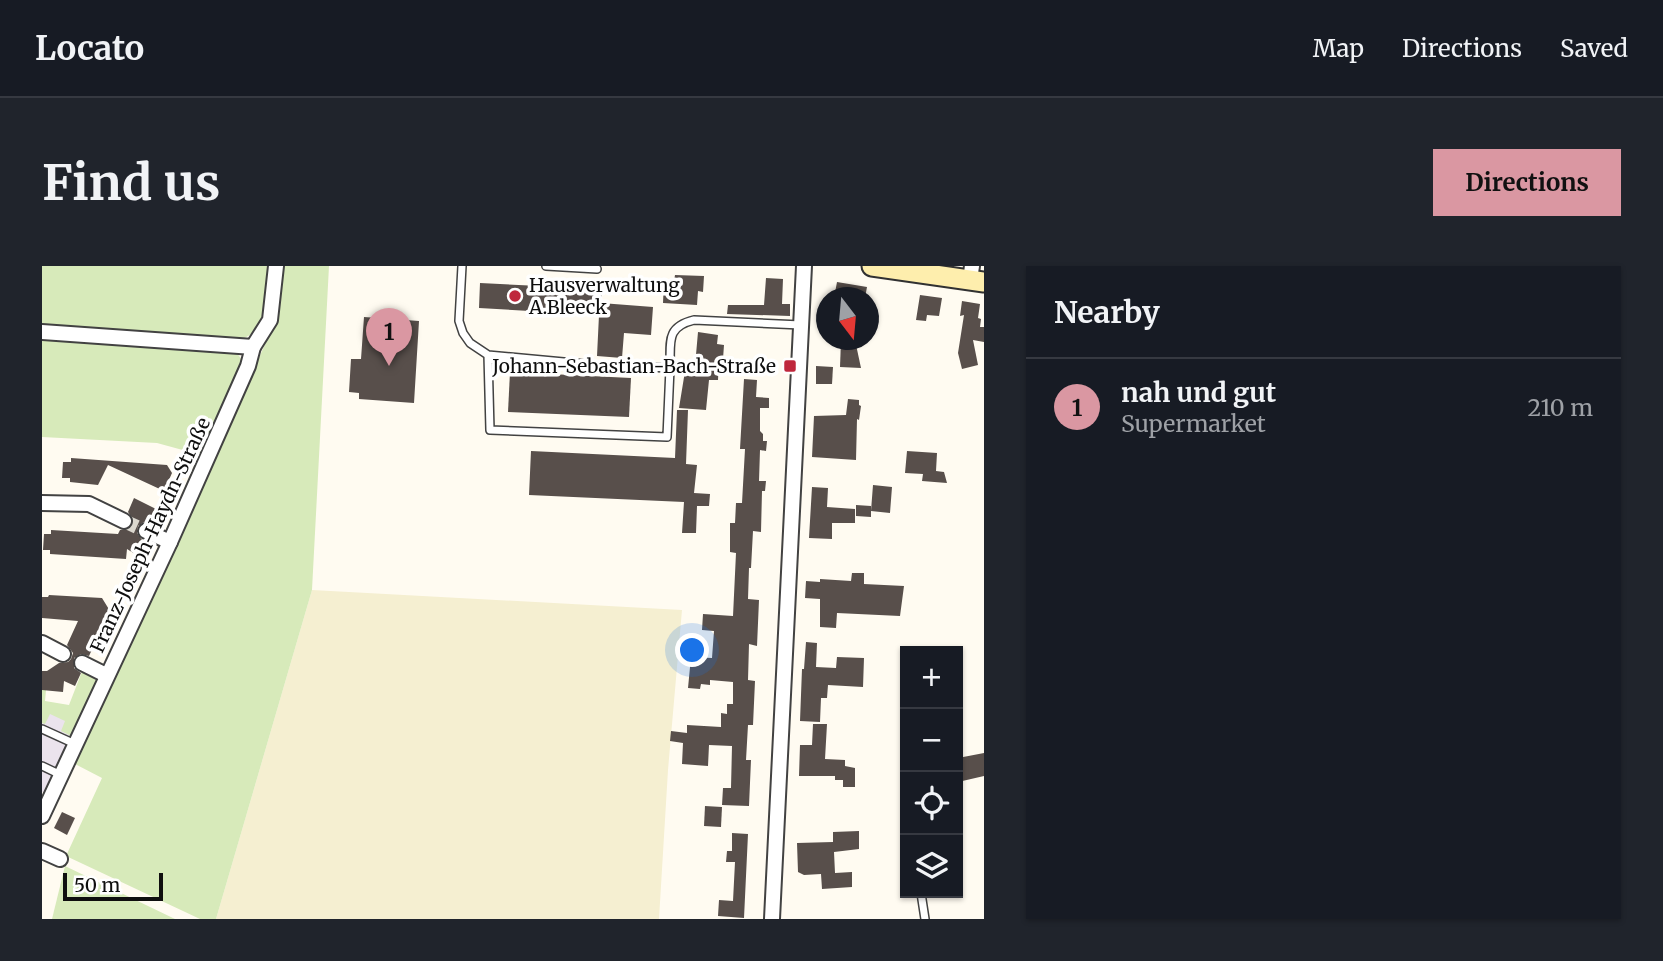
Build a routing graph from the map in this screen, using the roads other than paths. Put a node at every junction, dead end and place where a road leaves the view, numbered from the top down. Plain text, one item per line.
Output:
1 (276, 266) edge
2 (462, 266) edge
3 (546, 266) edge
4 (804, 266) edge
5 (872, 266) edge
6 (597, 269) dead end
7 (975, 276) edge
8 (801, 325) junction
9 (42, 332) edge
10 (253, 347) junction
11 (488, 355) junction
12 (670, 368) junction
13 (42, 503) edge
14 (124, 520) tunnel mouth
15 (146, 531) tunnel mouth
16 (170, 542) junction
17 (42, 643) edge
18 (63, 654) dead end
19 (82, 663) dead end
20 (106, 675) junction
21 (42, 729) edge
22 (75, 744) junction
23 (42, 766) edge
24 (61, 775) junction
25 (42, 816) edge
26 (42, 851) edge
27 (60, 859) dead end
28 (922, 898) edge
29 (772, 919) edge
30 (925, 919) edge

1 - 10 street, Franz-Joseph-Haydn-Straße
2 - 11 lane
3 - 6 lane
4 - 8 street
5 - 7 main road
8 - 12 lane
8 - 29 street
9 - 10 street
10 - 16 street, Franz-Joseph-Haydn-Straße
11 - 12 lane
11 - 12 lane
13 - 14 street
15 - 16 street
16 - 20 street, Franz-Joseph-Haydn-Straße
17 - 18 street
19 - 20 street
20 - 22 street, Franz-Joseph-Haydn-Straße
21 - 22 lane
22 - 24 street, Franz-Joseph-Haydn-Straße
23 - 24 lane
24 - 25 street, Franz-Joseph-Haydn-Straße
26 - 27 street
28 - 30 lane

